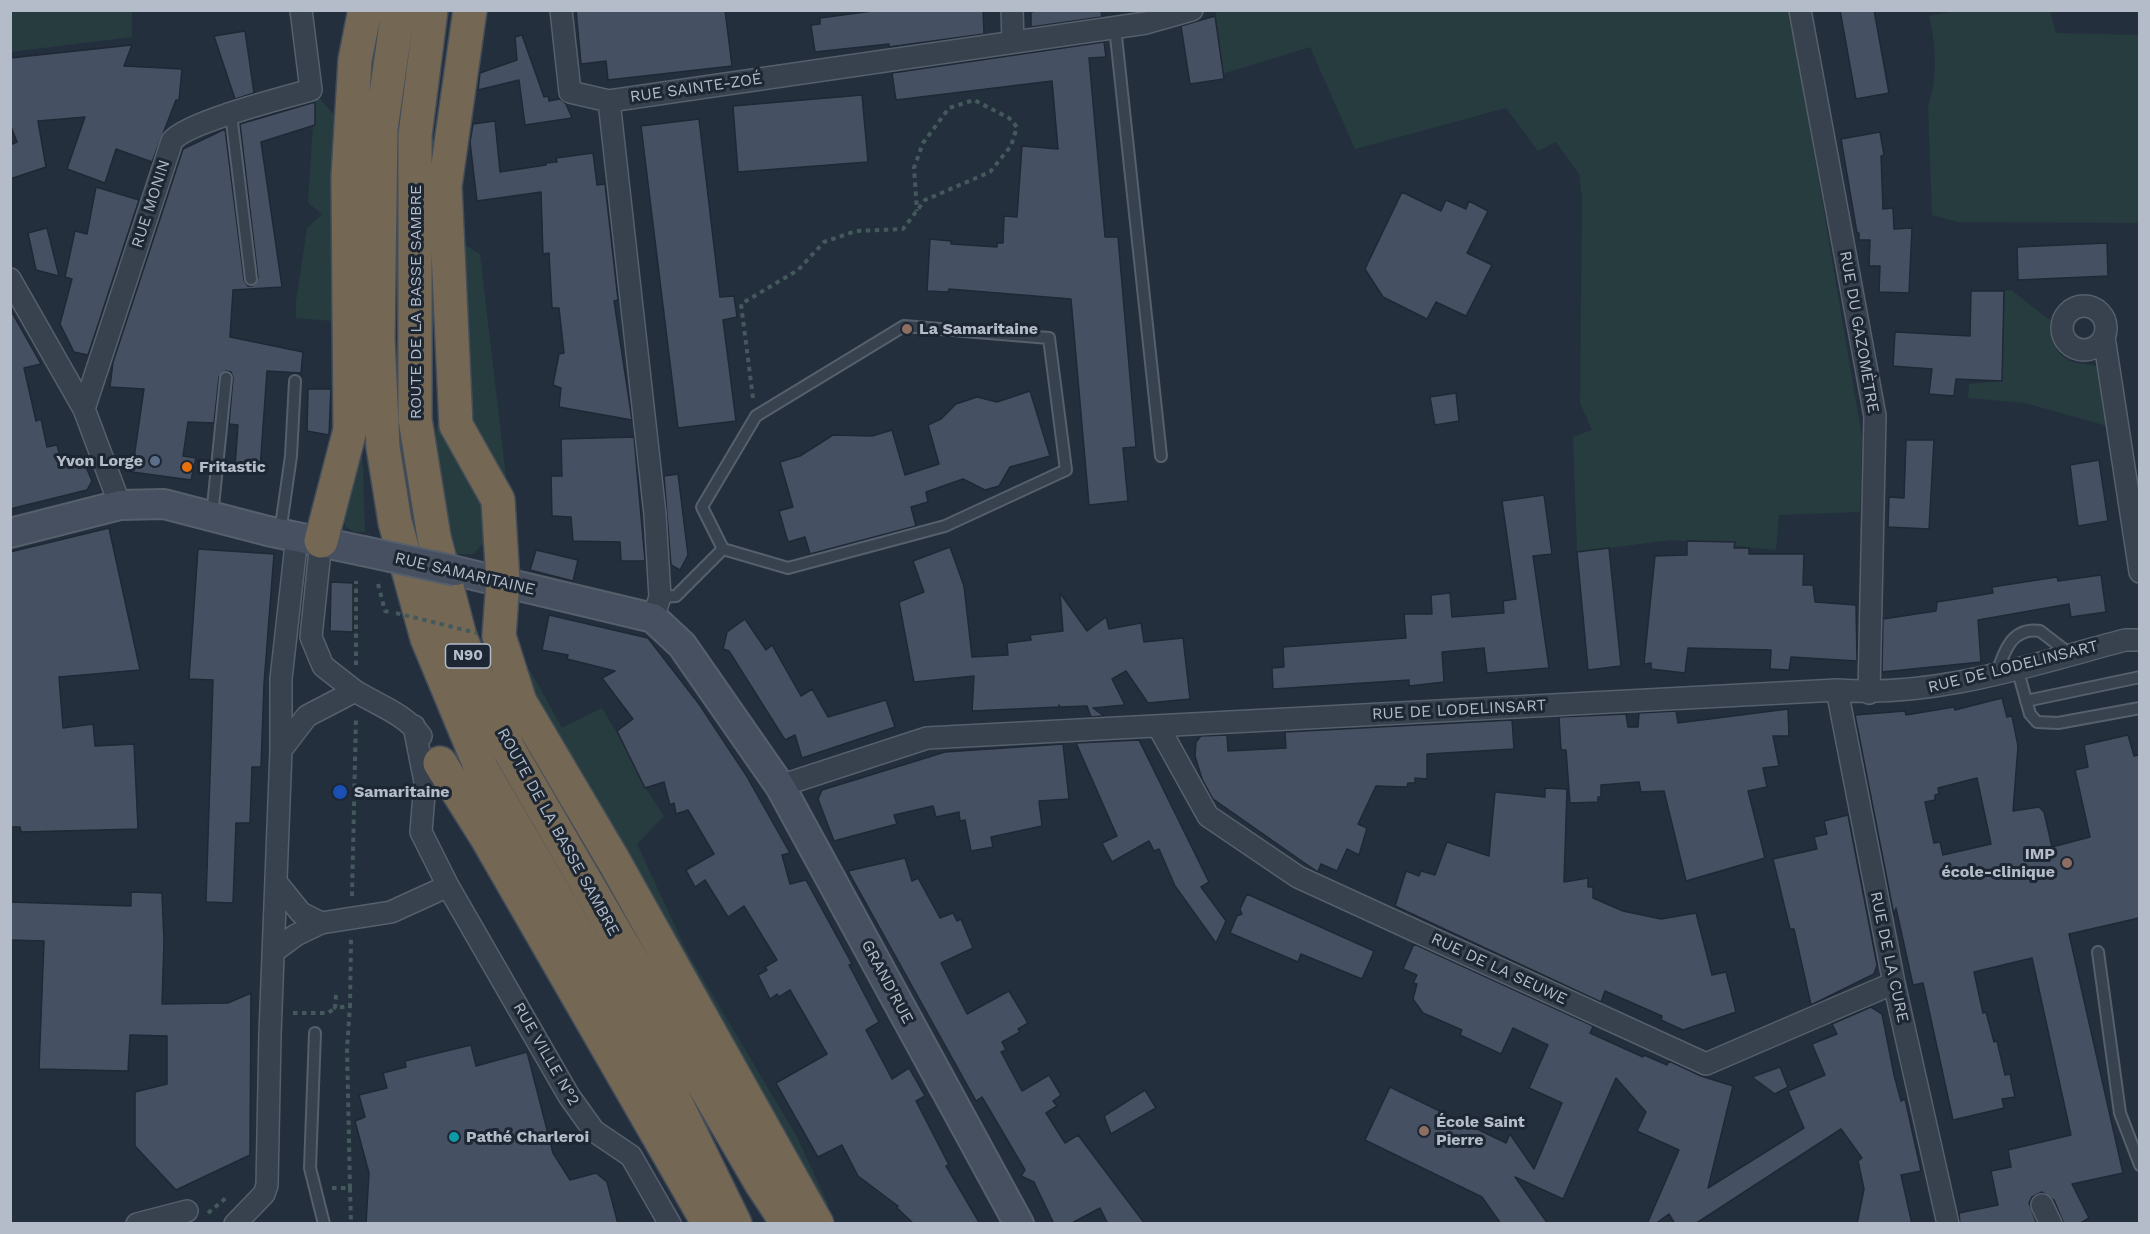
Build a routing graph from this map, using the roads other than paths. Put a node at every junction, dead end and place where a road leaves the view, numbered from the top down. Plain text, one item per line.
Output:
1 (365, 10) edge
2 (398, 10) edge
3 (431, 10) edge
4 (470, 10) edge
5 (561, 10) edge
6 (1012, 10) edge
7 (1192, 10) edge
8 (1800, 10) edge
9 (301, 18) edge
10 (1115, 27) junction
11 (1013, 42) junction
12 (609, 101) junction
13 (231, 114) junction
14 (10, 279) edge
15 (251, 279) dead end
16 (2104, 337) dead end
17 (226, 378) dead end
18 (295, 381) dead end
19 (84, 409) junction
20 (1161, 456) dead end
21 (120, 505) junction
22 (212, 517) junction
23 (10, 533) edge
24 (299, 537) junction
25 (723, 549) junction
26 (2139, 572) edge
27 (502, 581) junction
28 (656, 607) junction
29 (2139, 640) edge
30 (2070, 654) junction
31 (2007, 670) junction
32 (2139, 677) edge
33 (1837, 690) junction
34 (356, 692) junction
35 (1869, 693) junction
36 (2026, 701) junction
37 (2139, 708) edge
38 (414, 726) junction
39 (1158, 726) junction
40 (752, 742) joint
41 (281, 750) junction
42 (440, 763) joint
43 (780, 786) junction
44 (276, 882) junction
45 (448, 886) junction
46 (321, 923) junction
47 (273, 952) junction
48 (2098, 952) dead end
49 (1894, 983) junction
50 (315, 1033) dead end
51 (2139, 1165) edge
52 (187, 1211) road end
53 (137, 1224) edge
54 (235, 1224) edge
55 (324, 1224) edge
56 (670, 1224) edge
57 (709, 1224) edge
58 (735, 1224) edge
59 (788, 1224) edge
60 (817, 1224) edge
61 (1019, 1224) edge
62 (1948, 1224) edge

1 - 24 highway
2 - 58 highway, ROUTE DE LA BASSE SAMBRE / N90
3 - 59 highway, ROUTE DE LA BASSE SAMBRE / N90
4 - 27 highway
5 - 12 street
6 - 11 street
7 - 10 street, RUE SAINTE-ZOÉ
8 - 35 street, RUE DU GAZOMÈTRE
9 - 13 street, RUE MONIN
10 - 11 street, RUE SAINTE-ZOÉ
10 - 20 lane
11 - 12 street, RUE SAINTE-ZOÉ
12 - 28 street, RUE SAINTE-ZOÉ
13 - 15 lane
13 - 19 street, RUE MONIN
14 - 19 street
16 - 26 street
17 - 22 lane
18 - 24 lane
19 - 21 street
21 - 22 street, RUE SAMARITAINE
21 - 23 street, RUE SAMARITAINE
22 - 24 street, RUE SAMARITAINE
24 - 27 street, RUE SAMARITAINE, bridge
24 - 34 street
24 - 41 street
25 - 25 lane
25 - 28 lane
27 - 28 street, RUE SAMARITAINE
27 - 60 highway
28 - 40 street, RUE SAMARITAINE
29 - 30 street, RUE DE LODELINSART
30 - 31 street, RUE DE LODELINSART
30 - 31 lane
31 - 35 street, RUE DE LODELINSART
31 - 36 lane
32 - 36 lane
33 - 35 street, RUE DE LODELINSART
33 - 39 street, RUE DE LODELINSART
33 - 49 street, RUE DE LA CURE
34 - 38 street
34 - 41 street
36 - 37 lane
38 - 42 street
38 - 45 street, RUE VILLE N°2
39 - 43 street, RUE DE LODELINSART
39 - 49 street, RUE DE LA SEUWE
40 - 43 street, GRAND'RUE
41 - 44 street
42 - 57 highway
43 - 61 street, GRAND'RUE
44 - 46 street
44 - 47 street
45 - 46 street
45 - 56 street, RUE VILLE N°2
46 - 47 street
47 - 54 street
48 - 51 lane
49 - 62 street, RUE DE LA CURE
50 - 55 lane
52 - 53 street

